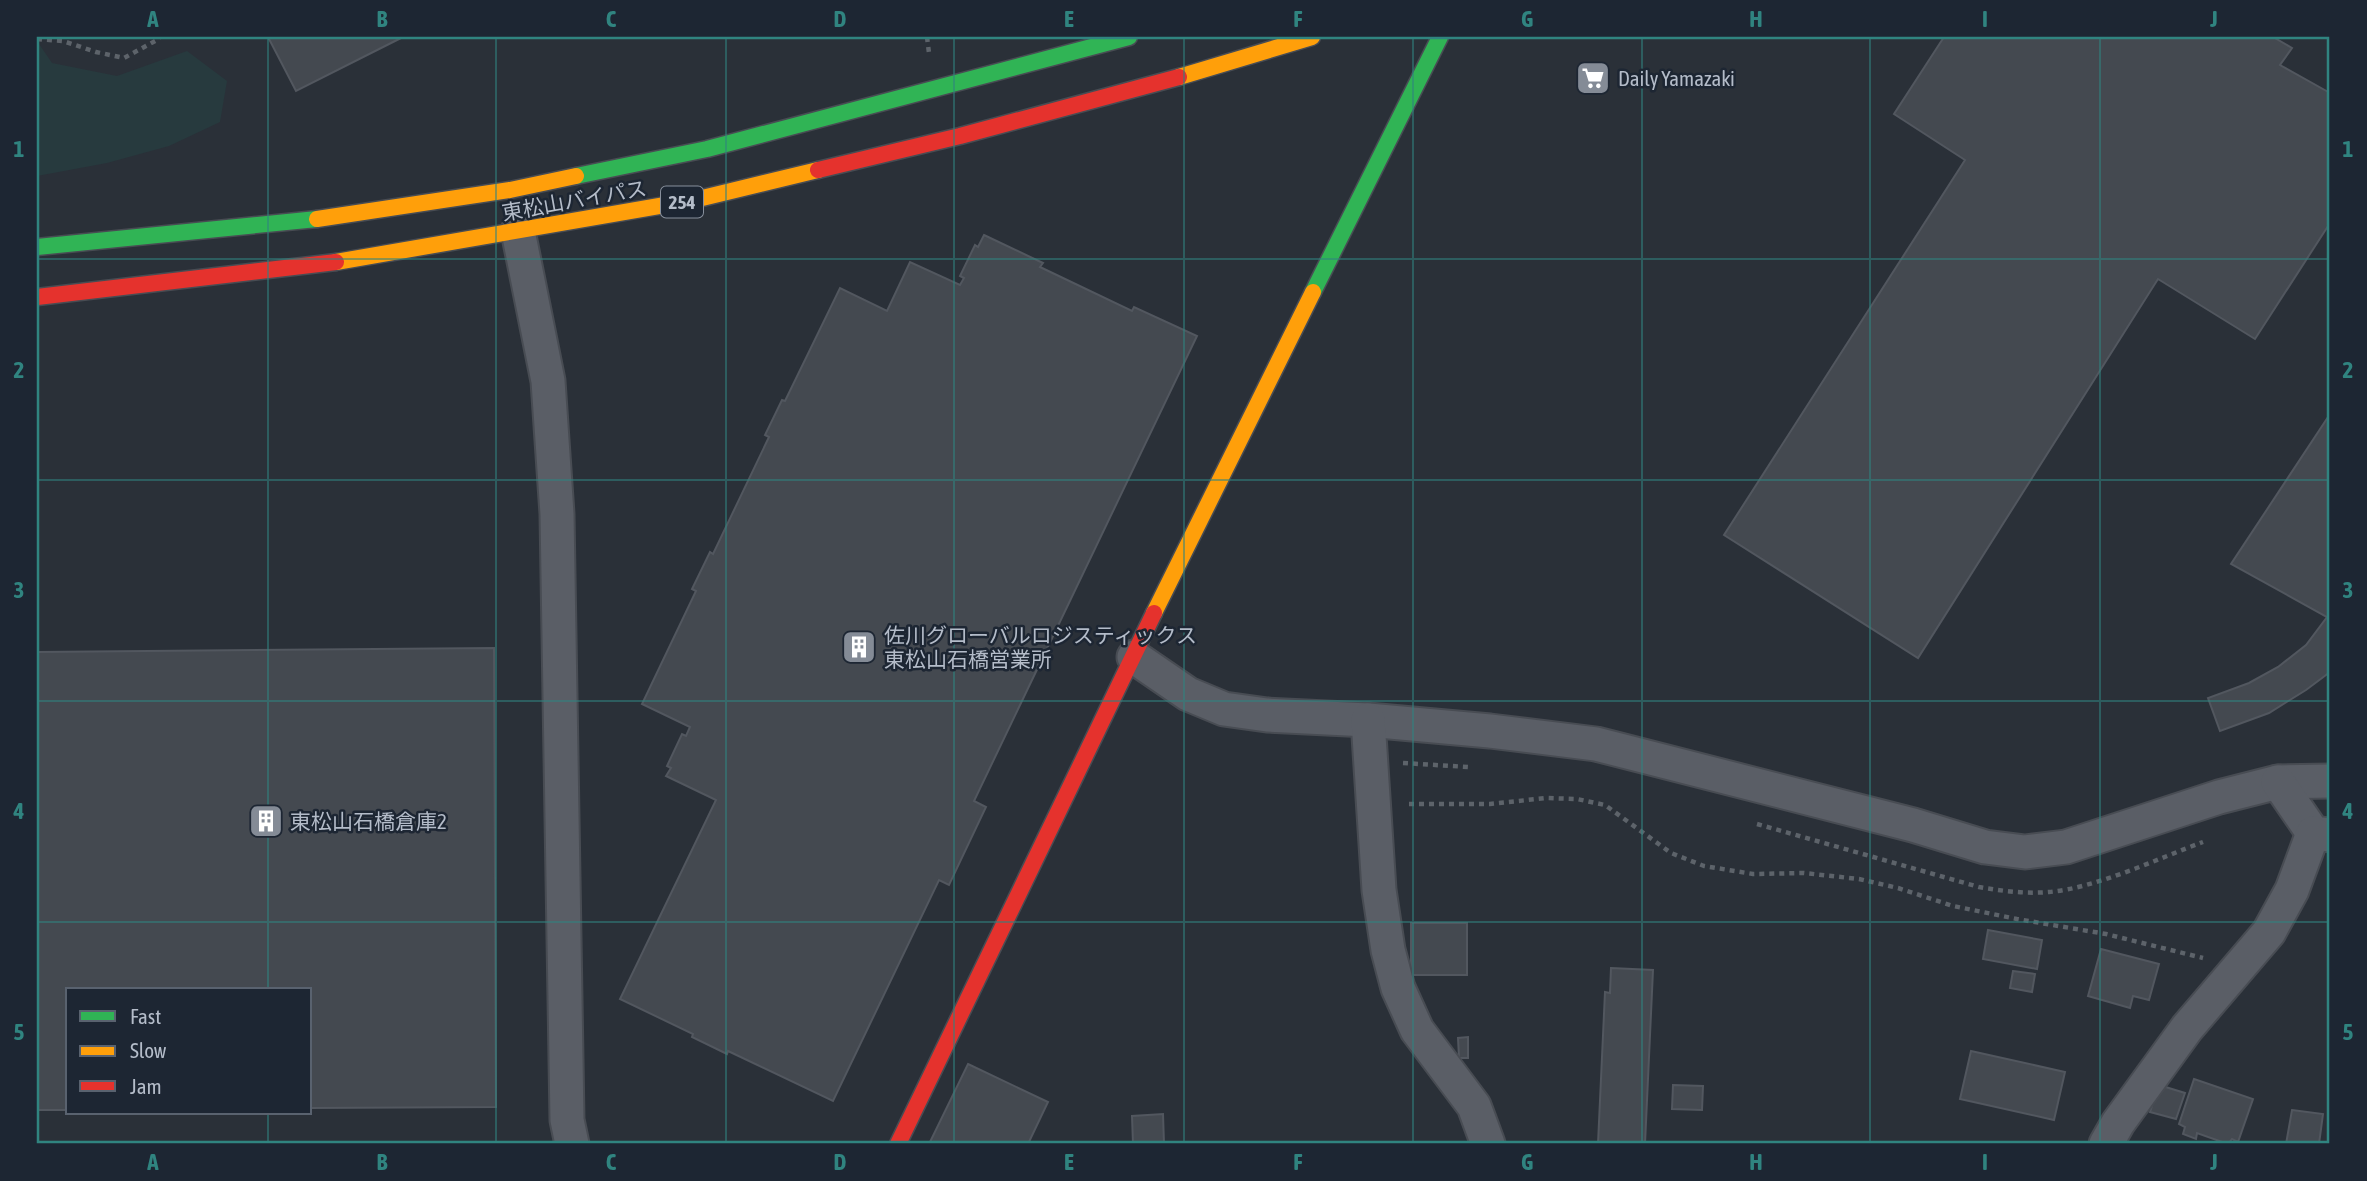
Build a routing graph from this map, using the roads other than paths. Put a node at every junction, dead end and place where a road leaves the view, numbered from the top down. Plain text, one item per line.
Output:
1 (1129, 37) edge
2 (1312, 37) edge
3 (1440, 37) edge
4 (518, 231) junction
5 (37, 247) edge
6 (37, 297) edge
7 (1134, 657) junction
8 (1368, 720) junction
9 (2277, 782) junction
10 (2330, 782) edge
11 (2322, 834) edge
12 (572, 1144) edge
13 (898, 1144) edge
14 (1488, 1144) edge
15 (2106, 1144) edge

1 - 5 main road, 東松山バイパス / 254
2 - 4 main road, 東松山バイパス / 254
3 - 7 main road
4 - 6 main road, 東松山バイパス / 254
4 - 12 street
7 - 8 street
7 - 13 main road
8 - 9 street
8 - 14 street
9 - 10 street
9 - 11 street
11 - 15 street

